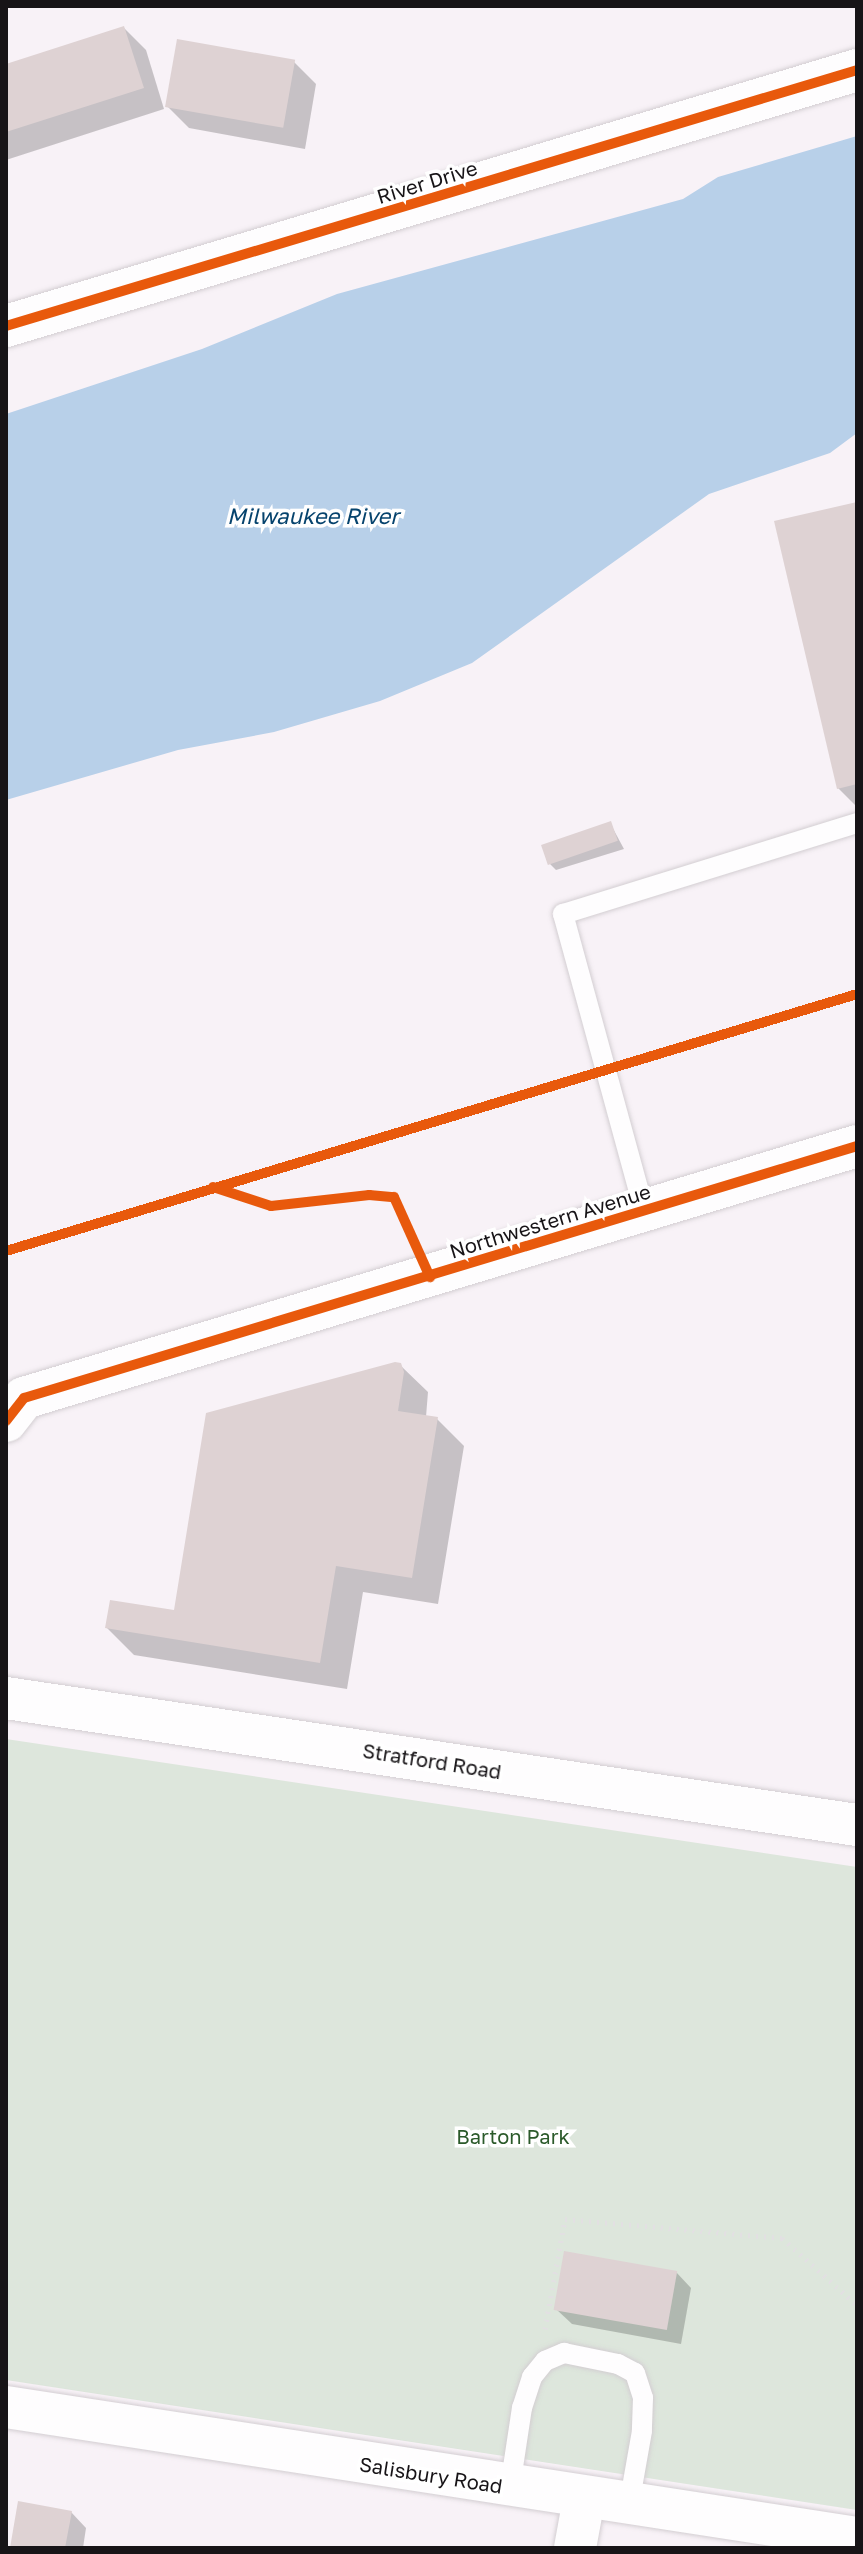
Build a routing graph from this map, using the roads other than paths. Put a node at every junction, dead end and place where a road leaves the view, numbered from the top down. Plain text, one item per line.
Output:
1 (857, 70) edge
2 (6, 326) edge
3 (857, 823) edge
4 (857, 1146) edge
5 (644, 1210) junction
6 (15, 1410) edge
7 (6, 1698) edge
8 (857, 1825) edge
9 (6, 2407) edge
10 (510, 2487) junction
11 (584, 2499) junction
12 (629, 2505) junction
13 (857, 2538) edge
14 (575, 2548) edge

1 - 2 street, River Drive
3 - 5 lane
4 - 5 street, Northwestern Avenue
5 - 6 street, Northwestern Avenue
7 - 8 street, Stratford Road
9 - 10 street, Salisbury Road
10 - 11 street, Salisbury Road
10 - 12 lane
11 - 12 street, Salisbury Road
11 - 14 street
12 - 13 street, Salisbury Road

